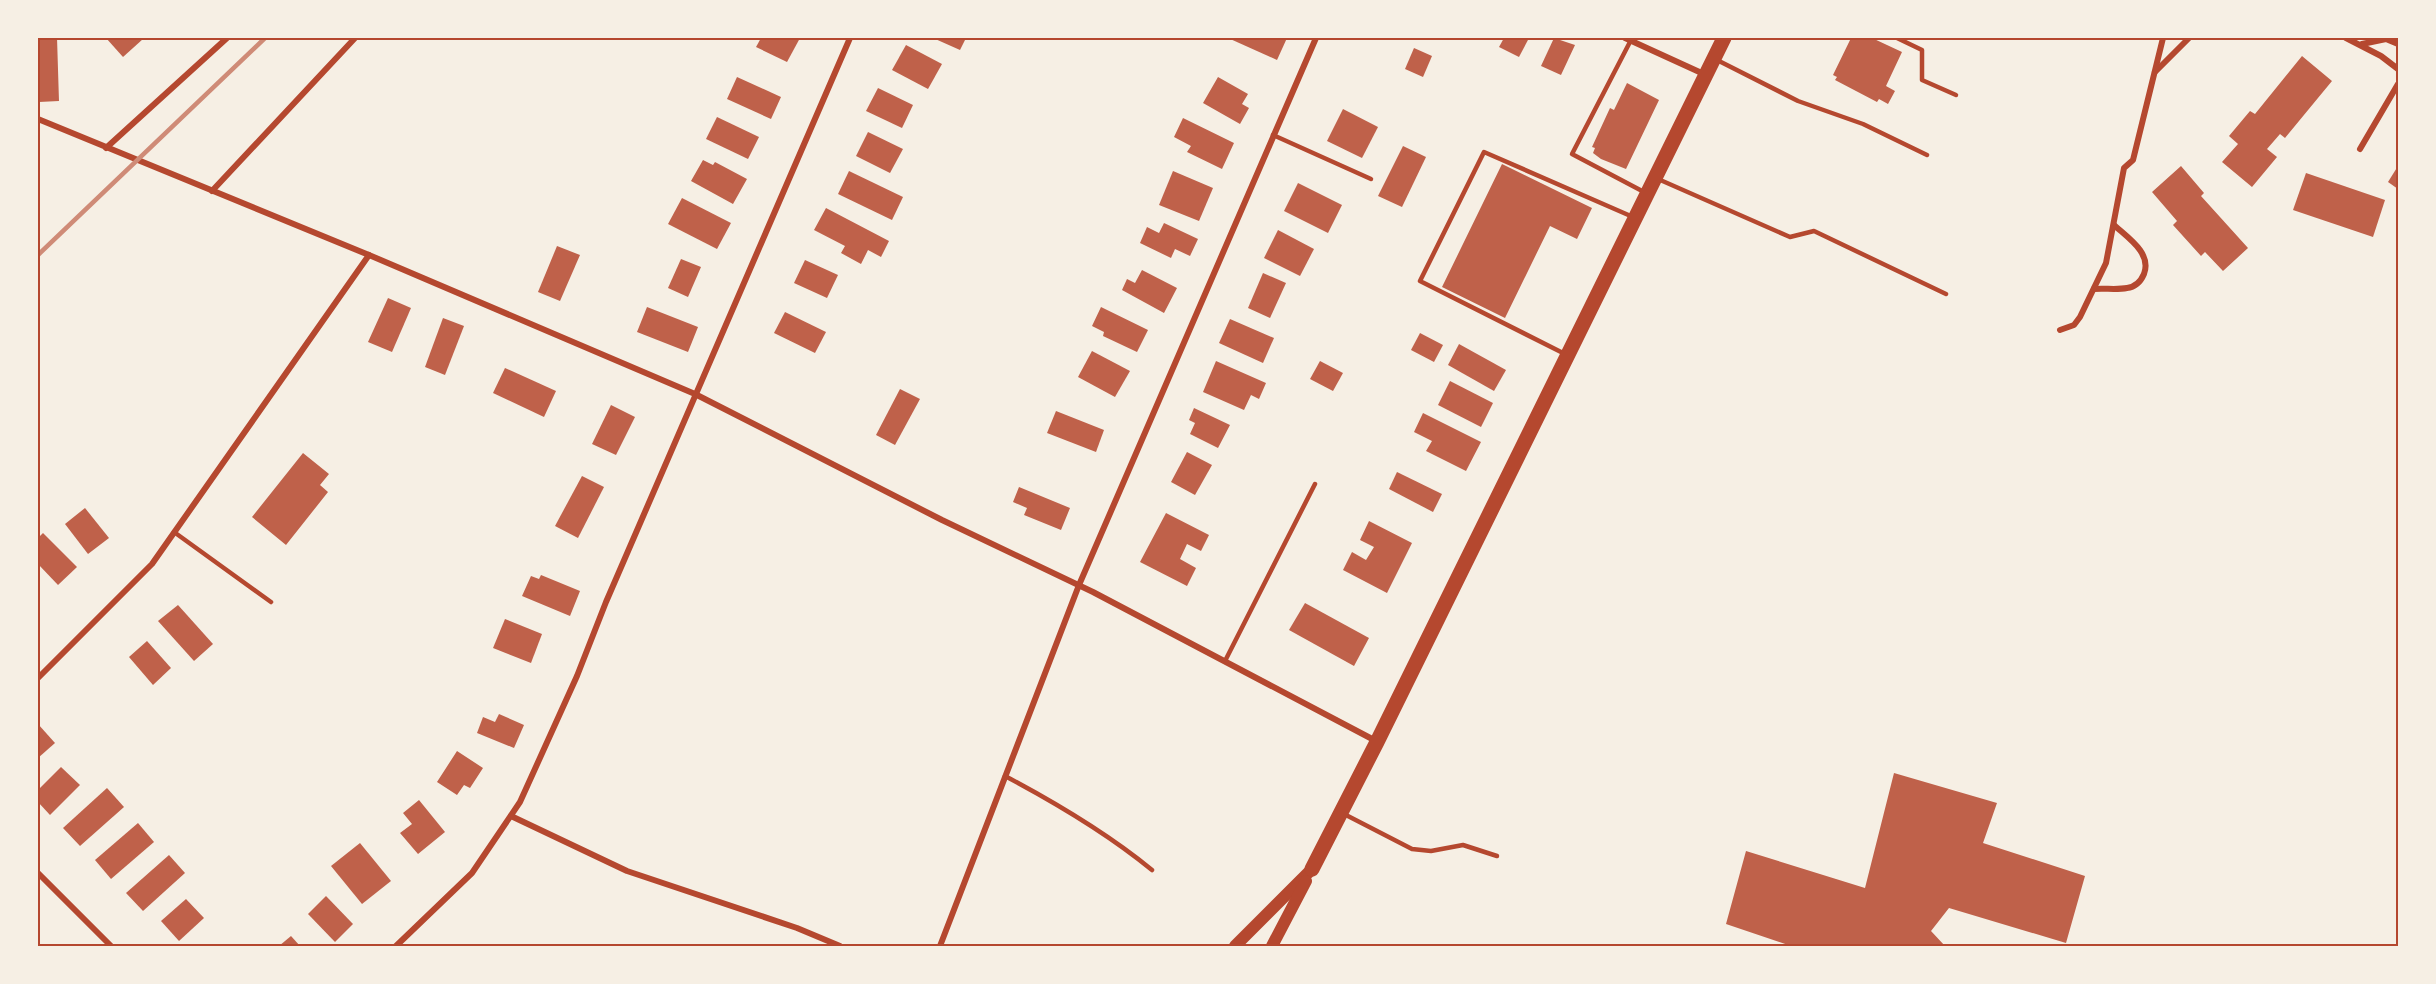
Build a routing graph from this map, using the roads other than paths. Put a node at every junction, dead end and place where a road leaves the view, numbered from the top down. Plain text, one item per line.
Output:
1 (227, 38) edge
2 (355, 38) edge
3 (850, 38) edge
4 (1316, 38) edge
5 (1724, 38) edge
6 (1897, 38) edge
7 (2163, 38) edge
8 (2189, 38) edge
9 (2346, 38) edge
10 (1628, 39) edge
11 (2361, 44) junction
12 (2398, 44) edge
13 (1714, 59) junction
14 (2398, 69) edge
15 (1707, 75) junction
16 (2153, 75) junction
17 (2398, 84) edge
18 (1956, 95) dead end
19 (38, 119) edge
20 (1273, 135) junction
21 (106, 148) junction
22 (2360, 149) dead end
23 (1927, 155) dead end
24 (1656, 177) junction
25 (1371, 178) dead end
26 (212, 191) junction
27 (1648, 194) junction
28 (1636, 219) junction
29 (2114, 225) junction
30 (369, 255) junction
31 (2094, 289) junction
32 (1946, 294) dead end
33 (2060, 330) dead end
34 (1568, 355) junction
35 (695, 394) junction
36 (1315, 484) dead end
37 (174, 532) junction
38 (1078, 585) junction
39 (271, 602) dead end
40 (1225, 661) junction
41 (38, 678) edge
42 (1377, 742) junction
43 (1004, 776) junction
44 (1342, 813) junction
45 (511, 816) junction
46 (1497, 856) dead end
47 (1312, 869) junction
48 (1152, 870) dead end
49 (38, 873) edge
50 (111, 946) edge
51 (396, 946) edge
52 (840, 946) edge
53 (940, 946) edge
54 (1235, 946) edge
55 (1272, 946) edge

1 - 21 street
2 - 26 street
3 - 35 street
4 - 20 street
5 - 13 main road
6 - 18 lane
7 - 16 street
8 - 16 street
9 - 11 street
10 - 15 street
10 - 27 lane
11 - 12 street
11 - 14 street
13 - 15 main road
13 - 23 lane
15 - 24 main road
16 - 29 street
17 - 22 street
19 - 21 street
20 - 25 lane
20 - 38 street
21 - 26 street
24 - 27 main road
24 - 32 lane
26 - 30 street
27 - 28 main road
28 - 34 main road
28 - 34 lane
29 - 31 street
29 - 31 street
30 - 35 street
30 - 37 street
31 - 33 street
34 - 42 main road
35 - 38 street
35 - 45 street
36 - 40 lane
37 - 39 lane
37 - 41 street
38 - 40 street
38 - 43 street
40 - 42 street
42 - 44 main road
43 - 48 lane
43 - 53 street
44 - 46 lane
44 - 47 main road
45 - 51 street
45 - 52 street
47 - 54 main road
47 - 55 main road
49 - 50 street

